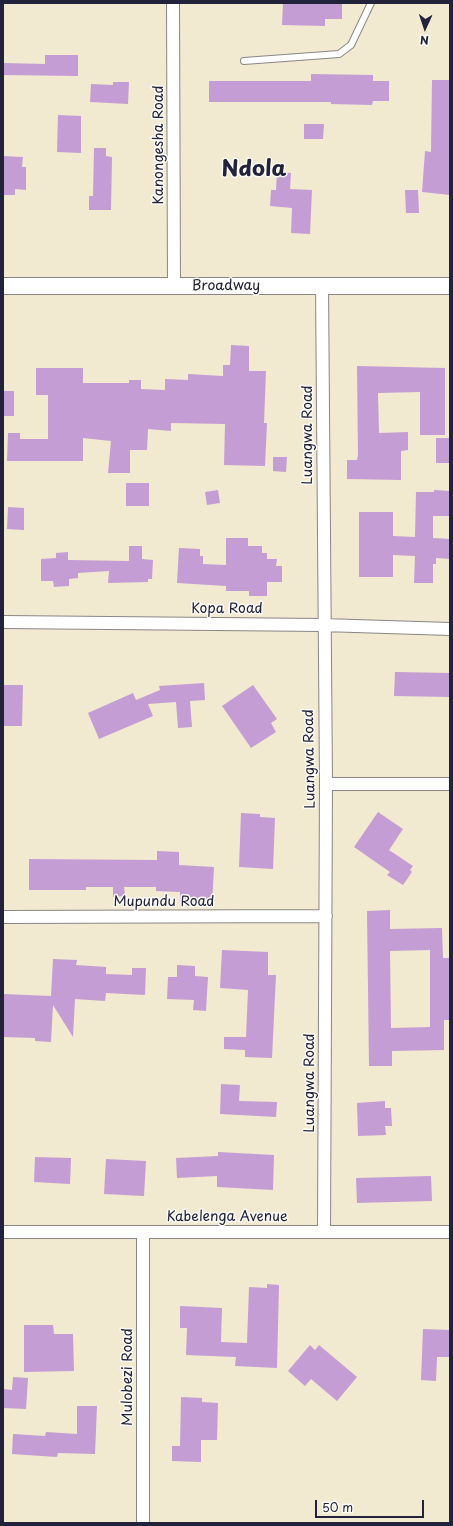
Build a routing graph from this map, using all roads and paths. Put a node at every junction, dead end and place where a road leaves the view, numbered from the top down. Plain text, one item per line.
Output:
1 (174, 3) edge
2 (371, 3) edge
3 (244, 61) dead end
4 (322, 285) junction
5 (3, 286) edge
6 (174, 286) junction
7 (450, 286) edge
8 (3, 622) edge
9 (323, 625) junction
10 (450, 629) edge
11 (326, 784) junction
12 (450, 784) edge
13 (326, 916) junction
14 (3, 917) edge
15 (3, 1232) edge
16 (143, 1232) junction
17 (324, 1232) junction
18 (450, 1232) edge
19 (143, 1523) edge

1 - 6 street, Kanongesha Road
2 - 3 lane
4 - 6 main road, Broadway
4 - 7 main road, Broadway
4 - 9 street, Luangwa Road
5 - 6 main road, Broadway
8 - 9 street, Kopa Road
9 - 10 street, Kopa Road
9 - 11 street, Luangwa Road
11 - 12 street
11 - 13 street, Luangwa Road
13 - 14 street, Mupundu Road
13 - 17 street, Luangwa Road
15 - 16 street, Kabelenga Avenue
16 - 17 street, Kabelenga Avenue
16 - 19 street, Mulobezi Road
17 - 18 street, Kabelenga Avenue

